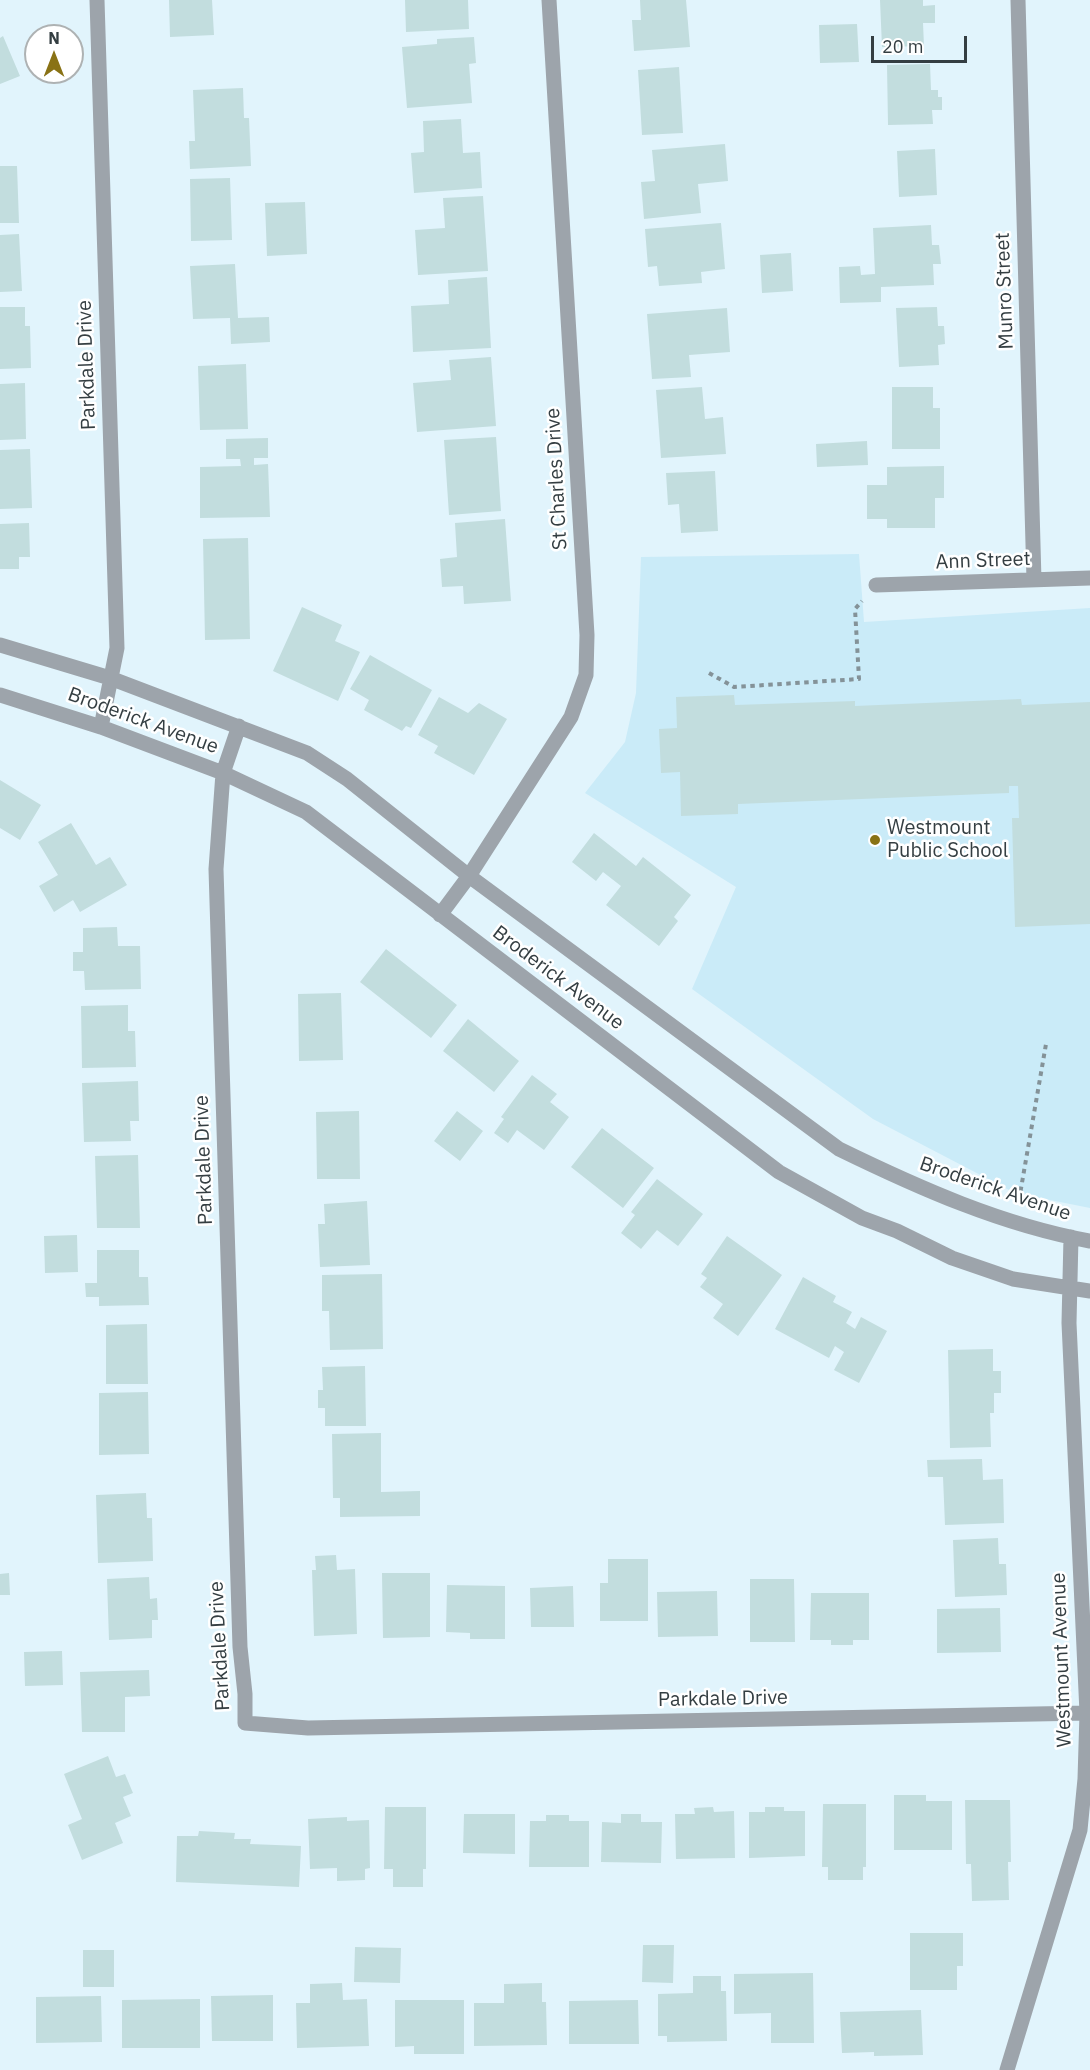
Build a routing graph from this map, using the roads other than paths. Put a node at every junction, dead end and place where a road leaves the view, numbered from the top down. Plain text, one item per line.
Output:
1 (97, 0) edge
2 (549, 0) edge
3 (1018, 0) edge
4 (1090, 578) edge
5 (1034, 580) junction
6 (876, 585) road end
7 (0, 645) edge
8 (110, 678) junction
9 (0, 695) edge
10 (239, 726) junction
11 (101, 727) junction
12 (223, 773) junction
13 (469, 876) junction
14 (441, 915) junction
15 (1071, 1238) junction
16 (1090, 1241) edge
17 (1071, 1289) junction
18 (1090, 1291) edge
19 (1087, 1713) junction
20 (1007, 2070) edge

1 - 8 street, Parkdale Drive
2 - 13 street, St Charles Drive
3 - 5 street, Munro Street
4 - 5 street, Ann Street
5 - 6 street, Ann Street
7 - 8 street, Broderick Avenue
8 - 10 street, Broderick Avenue
8 - 11 street, Parkdale Drive
9 - 11 street, Broderick Avenue
10 - 12 street, Parkdale Drive
10 - 13 street, Broderick Avenue
11 - 12 street, Broderick Avenue
12 - 14 street, Broderick Avenue
12 - 19 street, Parkdale Drive
13 - 14 street, St Charles Drive
13 - 15 street, Broderick Avenue
14 - 17 street, Broderick Avenue
15 - 16 street, Broderick Avenue
15 - 17 street, Westmount Avenue
17 - 18 street, Broderick Avenue
17 - 19 street, Westmount Avenue
19 - 20 street, Westmount Avenue

